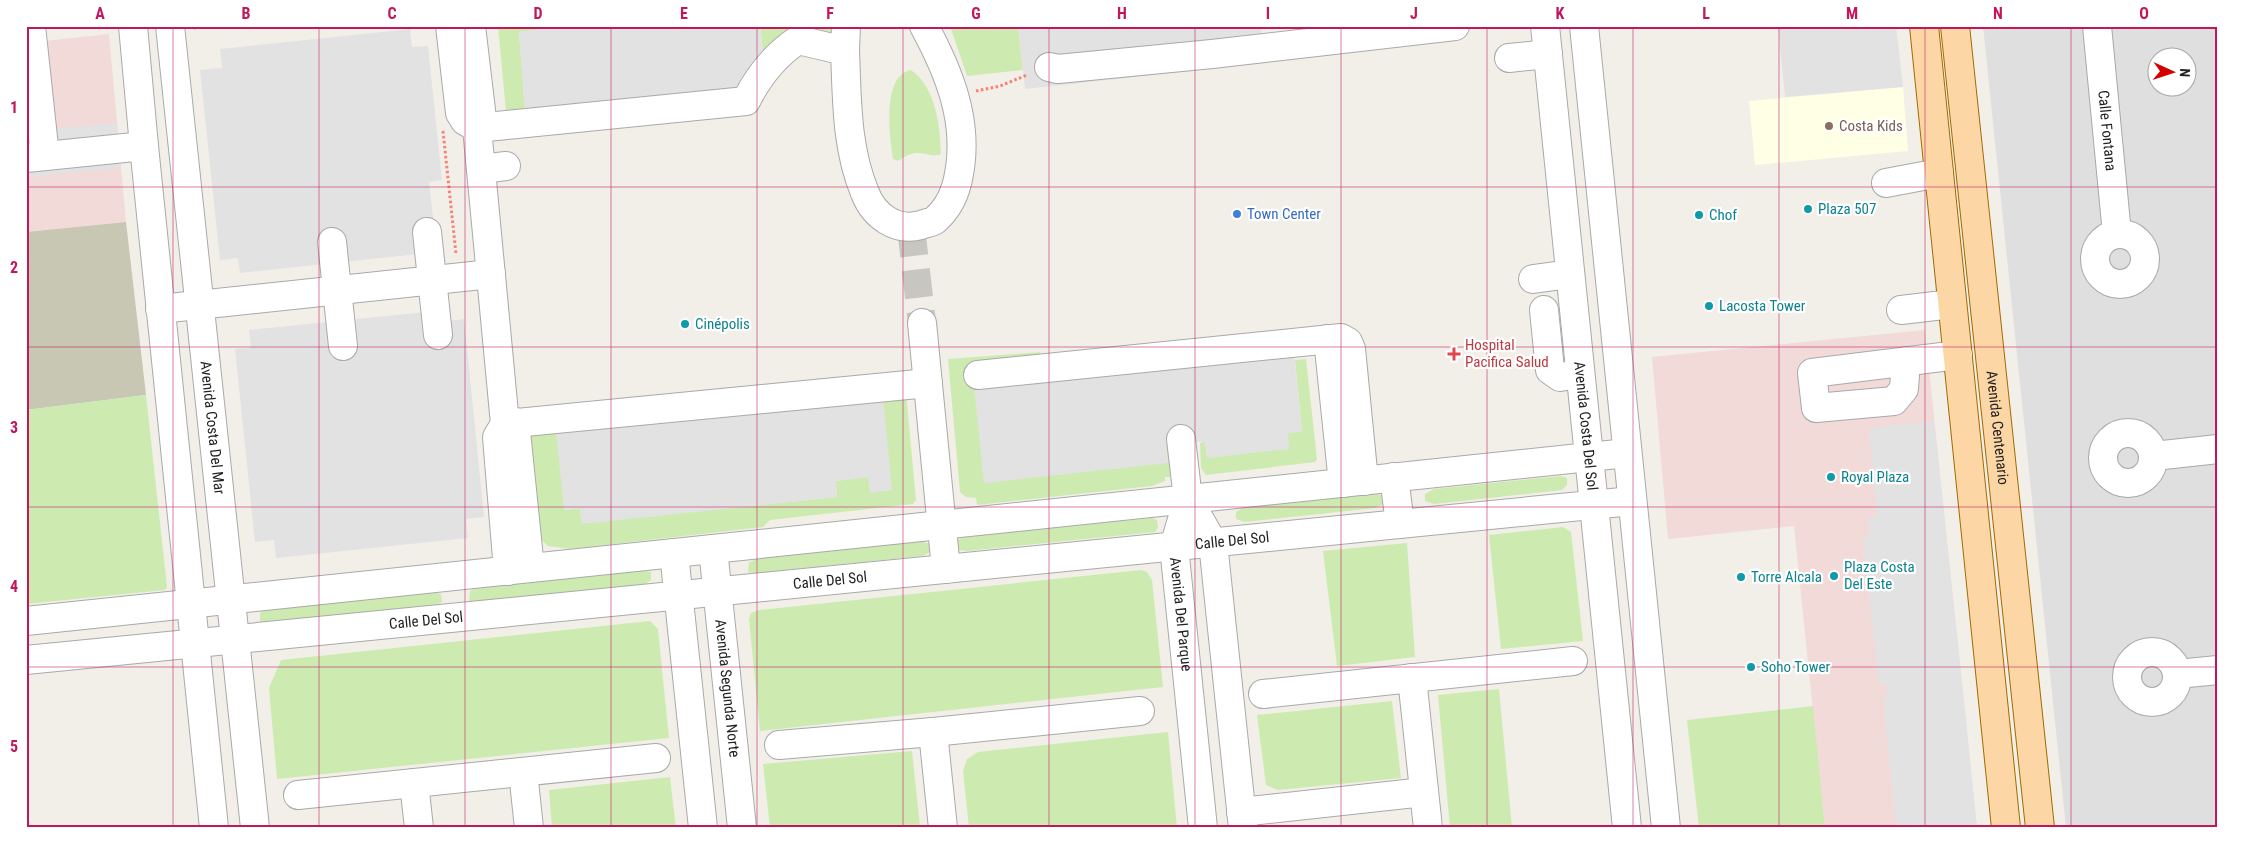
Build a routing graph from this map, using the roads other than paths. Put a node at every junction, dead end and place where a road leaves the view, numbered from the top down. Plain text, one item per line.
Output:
1 (32, 26) edge
2 (134, 26) edge
3 (170, 26) edge
4 (450, 26) edge
5 (471, 26) edge
6 (924, 26) edge
7 (1455, 26) edge
8 (1545, 26) edge
9 (1584, 26) edge
10 (1924, 26) edge
11 (1956, 26) edge
12 (2096, 26) edge
13 (1325, 34) edge
14 (1294, 35) edge
15 (845, 38) edge
16 (1548, 54) junction
17 (1509, 58) dead end
18 (1049, 67) road end
19 (480, 128) junction
20 (144, 146) junction
21 (36, 157) edge
22 (1939, 173) junction
23 (1886, 183) dead end
24 (440, 230) road end
25 (2117, 234) dead end
26 (332, 242) dead end
27 (491, 274) junction
28 (1570, 274) junction
29 (446, 279) junction
30 (1533, 279) dead end
31 (337, 291) junction
32 (1985, 302) junction
33 (1952, 304) junction
34 (200, 306) junction
35 (1574, 307) junction
36 (160, 309) junction
37 (1900, 310) dead end
38 (922, 324) tunnel mouth
39 (438, 335) dead end
40 (343, 346) dead end
41 (1958, 355) junction
42 (1906, 361) dead end
43 (1580, 374) junction
44 (978, 375) dead end
45 (928, 383) junction
46 (510, 423) junction
47 (1181, 439) dead end
48 (2218, 449) edge
49 (1627, 453) junction
50 (2154, 456) dead end
51 (1589, 457) junction
52 (1394, 478) junction
53 (1353, 482) junction
54 (1188, 499) junction
55 (1632, 501) junction
56 (1594, 505) junction
57 (1400, 524) junction
58 (942, 525) junction
59 (1213, 543) junction
60 (1174, 547) junction
61 (713, 549) junction
62 (674, 553) junction
63 (519, 569) junction
64 (946, 569) junction
65 (451, 577) junction
66 (717, 592) junction
67 (679, 596) junction
68 (231, 600) junction
69 (191, 604) junction
70 (454, 618) junction
71 (26, 621) edge
72 (235, 640) junction
73 (196, 644) junction
74 (26, 660) edge
75 (1573, 661) dead end
76 (2218, 670) edge
77 (2177, 674) dead end
78 (1412, 678) junction
79 (1263, 694) dead end
80 (1140, 711) dead end
81 (933, 732) junction
82 (779, 745) dead end
83 (656, 758) dead end
84 (2034, 771) junction
85 (523, 772) junction
86 (2001, 776) junction
87 (414, 783) junction
88 (1424, 792) junction
89 (298, 795) dead end
90 (1242, 820) edge
91 (214, 828) edge
92 (255, 828) edge
93 (419, 828) edge
94 (528, 828) edge
95 (703, 828) edge
96 (742, 828) edge
97 (943, 828) edge
98 (1203, 828) edge
99 (1428, 828) edge
100 (1627, 828) edge
101 (1666, 828) edge
102 (2006, 828) edge
103 (2040, 828) edge

1 - 21 street
2 - 20 street
3 - 34 street, Avenida Costa Del Mar
4 - 19 street
5 - 19 street
6 - 15 street
7 - 13 street
8 - 16 street, Avenida Costa Del Sol
9 - 49 street
10 - 22 main road
11 - 32 main road, Avenida Centenario
12 - 25 street, Calle Fontana
13 - 14 street
14 - 18 street
15 - 19 street
16 - 17 street
16 - 28 street, Avenida Costa Del Sol
19 - 27 street
20 - 21 street
20 - 36 street
22 - 23 street
22 - 33 main road
24 - 29 street
26 - 31 street
27 - 29 street
27 - 46 street
28 - 30 street
28 - 35 street, Avenida Costa Del Sol
29 - 31 street
29 - 39 street
31 - 34 street
31 - 40 street
32 - 33 main road
32 - 84 main road, Avenida Centenario
33 - 37 street
33 - 41 main road
34 - 36 street
34 - 68 street, Avenida Costa Del Mar
35 - 43 street, Avenida Costa Del Sol
35 - 43 street
36 - 69 street
38 - 45 street
41 - 42 street
41 - 86 main road
43 - 51 street, Avenida Costa Del Sol
44 - 53 street
45 - 46 street
45 - 58 street
46 - 63 street
47 - 54 street
48 - 50 street
49 - 51 street
49 - 55 street
51 - 52 street
51 - 56 street, Avenida Costa Del Sol
52 - 53 street
52 - 57 street
53 - 54 street
54 - 58 street
54 - 59 street
54 - 60 street, Avenida Del Parque
55 - 56 street, Calle Del Sol
55 - 101 street
56 - 57 street, Calle Del Sol
56 - 100 street, Avenida Costa Del Sol
57 - 59 street, Calle Del Sol
58 - 61 street
58 - 64 street
59 - 60 street, Calle Del Sol
59 - 90 street
60 - 64 street, Calle Del Sol
60 - 98 street, Avenida Del Parque
61 - 62 street
61 - 66 street, Avenida Segunda Norte
62 - 63 street
62 - 67 street
63 - 65 street
64 - 66 street, Calle Del Sol
65 - 68 street
65 - 70 street
66 - 67 street, Calle Del Sol
66 - 96 street, Avenida Segunda Norte
67 - 70 street, Calle Del Sol
67 - 95 street
68 - 69 street
68 - 72 street, Avenida Costa Del Mar
69 - 71 street
69 - 73 street
70 - 72 street, Calle Del Sol
72 - 73 street, Calle Del Sol
72 - 92 street, Avenida Costa Del Mar
73 - 74 street, Calle Del Sol
73 - 91 street
75 - 78 street
76 - 77 street
78 - 79 street
78 - 88 street
80 - 81 street
81 - 82 street
81 - 97 street
83 - 85 street
84 - 86 main road
84 - 103 main road, Avenida Centenario
85 - 87 street
85 - 94 street
86 - 102 main road
87 - 89 street
87 - 93 street
88 - 90 street
88 - 99 street

